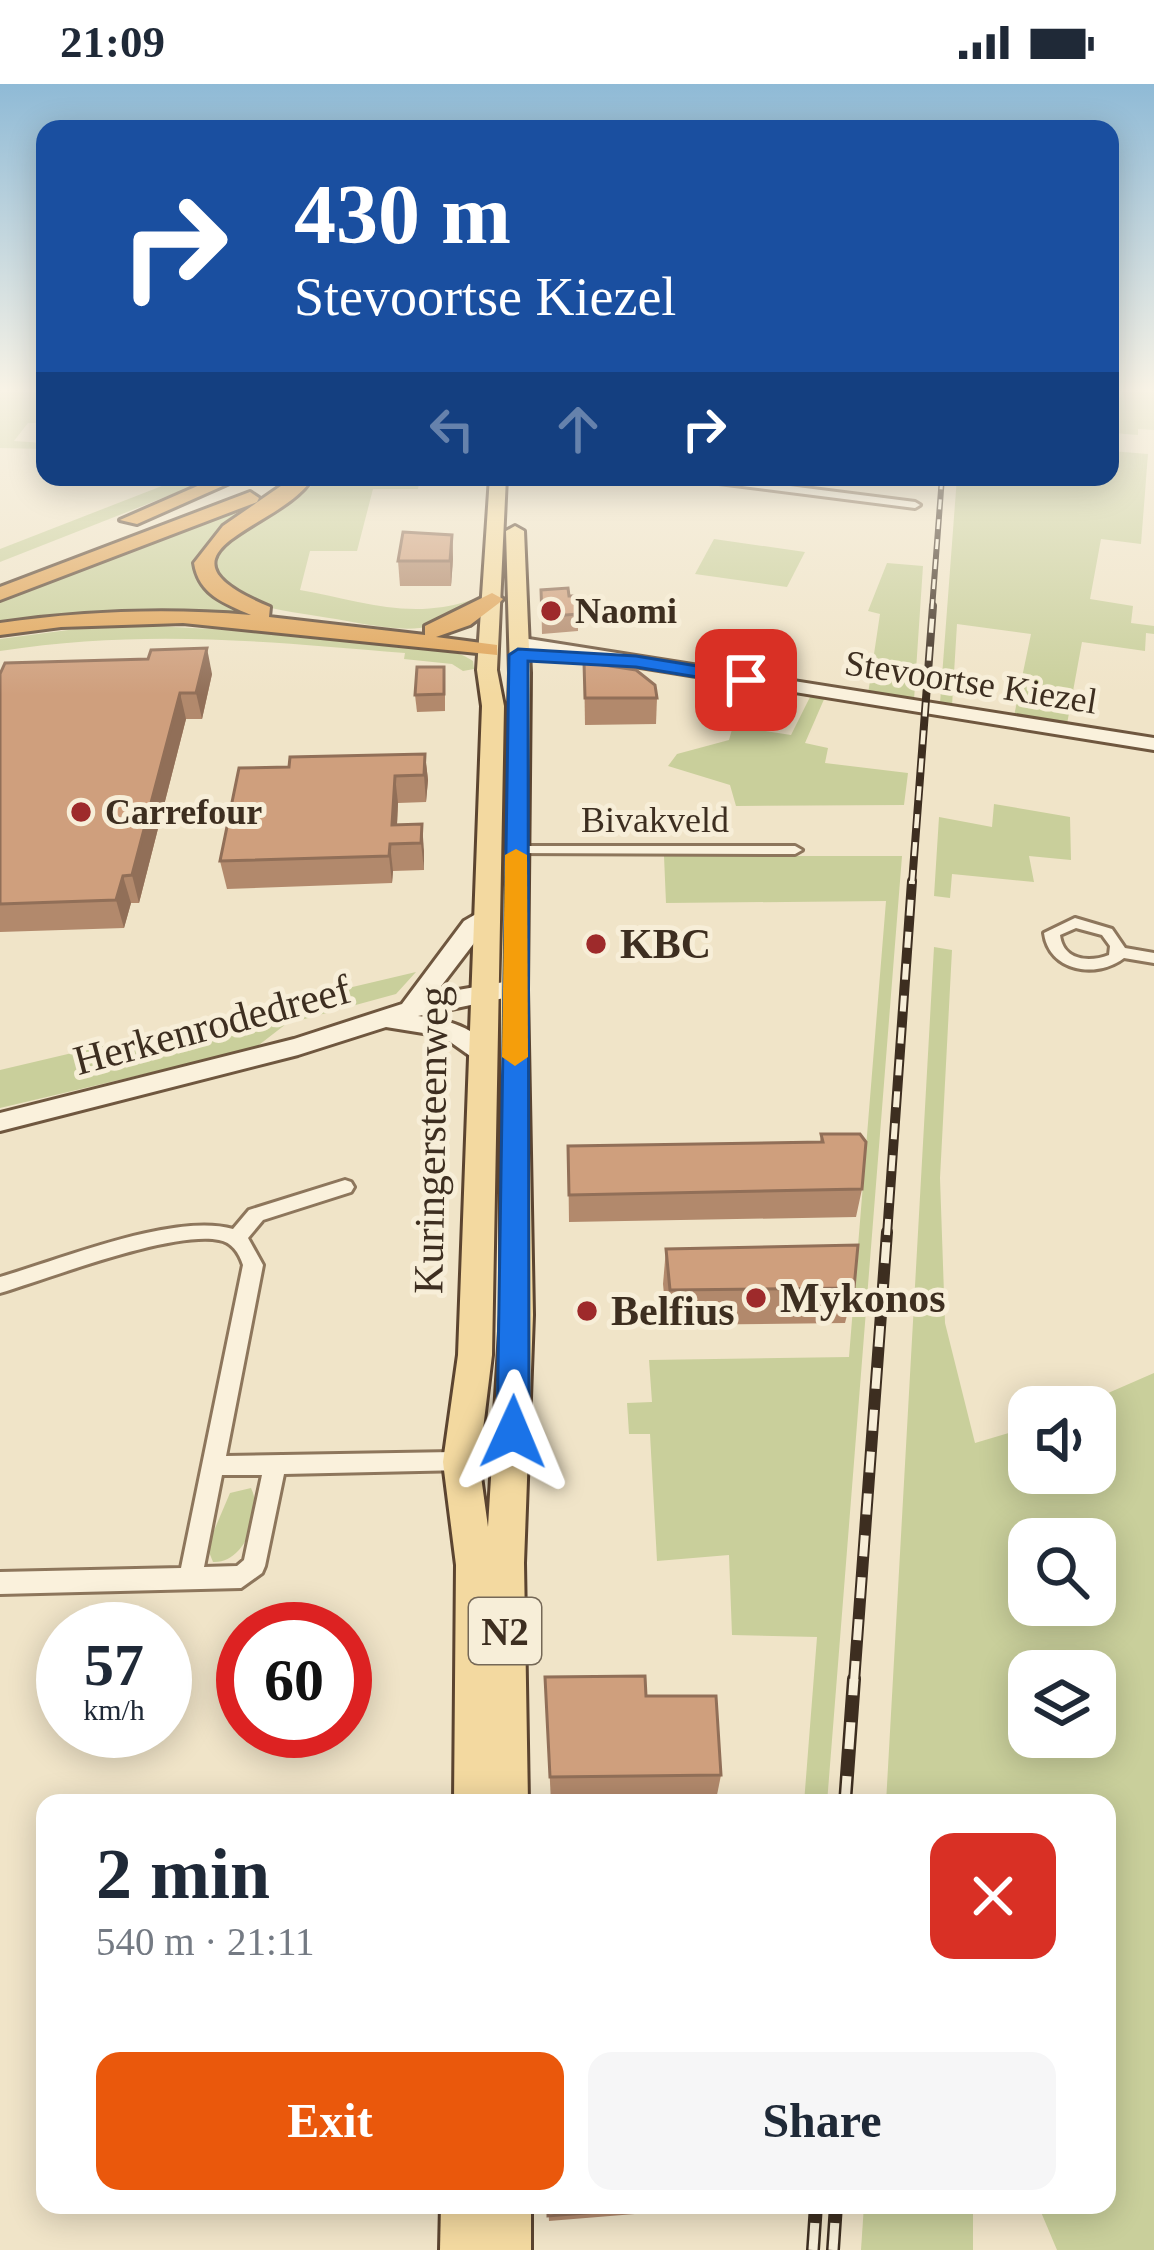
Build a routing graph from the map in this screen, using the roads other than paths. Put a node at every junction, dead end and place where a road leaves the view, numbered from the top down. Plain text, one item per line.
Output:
1 (196, 493) edge
2 (230, 493) edge
3 (262, 493) edge
4 (286, 493) edge
5 (497, 493) edge
6 (517, 493) edge
7 (821, 493) edge
8 (915, 505) dead end
9 (0, 577) edge
10 (0, 594) edge
11 (492, 599) junction
12 (0, 629) edge
13 (433, 631) junction
14 (490, 645) junction
15 (517, 648) junction
16 (1154, 744) edge
17 (516, 850) junction
18 (795, 850) dead end
19 (483, 917) junction
20 (1119, 952) dead end
21 (1154, 958) edge
22 (514, 989) junction
23 (482, 991) junction
24 (411, 1010) junction
25 (373, 1023) junction
26 (482, 1052) junction
27 (0, 1121) edge
28 (345, 1187) dead end
29 (237, 1238) junction
30 (0, 1285) edge
31 (513, 1460) junction
32 (461, 1462) junction
33 (214, 1466) junction
34 (275, 1466) junction
35 (191, 1576) junction
36 (0, 1583) edge
37 (475, 1794) edge
38 (507, 1794) edge
39 (466, 2214) edge
40 (506, 2214) edge
41 (465, 2250) edge
42 (506, 2250) edge

1 - 9 highway
2 - 9 highway
3 - 10 highway
4 - 13 highway
5 - 11 main road, Kuringersteenweg / N2
6 - 15 main road, Kuringersteenweg / N2
7 - 8 street
11 - 13 highway
11 - 14 main road, Kuringersteenweg / N2
12 - 14 highway
13 - 14 highway
14 - 15 main road, Stevoortse Kiezel
14 - 19 main road, Kuringersteenweg / N2
15 - 16 main road, Stevoortse Kiezel
15 - 17 main road, Kuringersteenweg / N2
17 - 18 street, Bivakveld
17 - 22 main road, Kuringersteenweg / N2
19 - 23 main road, Kuringersteenweg / N2
19 - 24 main road
20 - 21 street
22 - 23 main road, Herkenrodedreef
22 - 31 main road, Kuringersteenweg / N2
23 - 24 main road, Herkenrodedreef
23 - 26 main road, Kuringersteenweg / N2
24 - 25 main road, Herkenrodedreef
25 - 26 main road
25 - 27 main road, Herkenrodedreef
26 - 32 main road, Kuringersteenweg / N2
28 - 29 street
29 - 30 street
29 - 33 street
31 - 32 street
31 - 38 main road, Kuringersteenweg / N2
32 - 34 street
32 - 37 main road, Kuringersteenweg / N2
33 - 34 street
33 - 35 street
34 - 35 street
35 - 36 street
39 - 41 main road
40 - 42 main road

